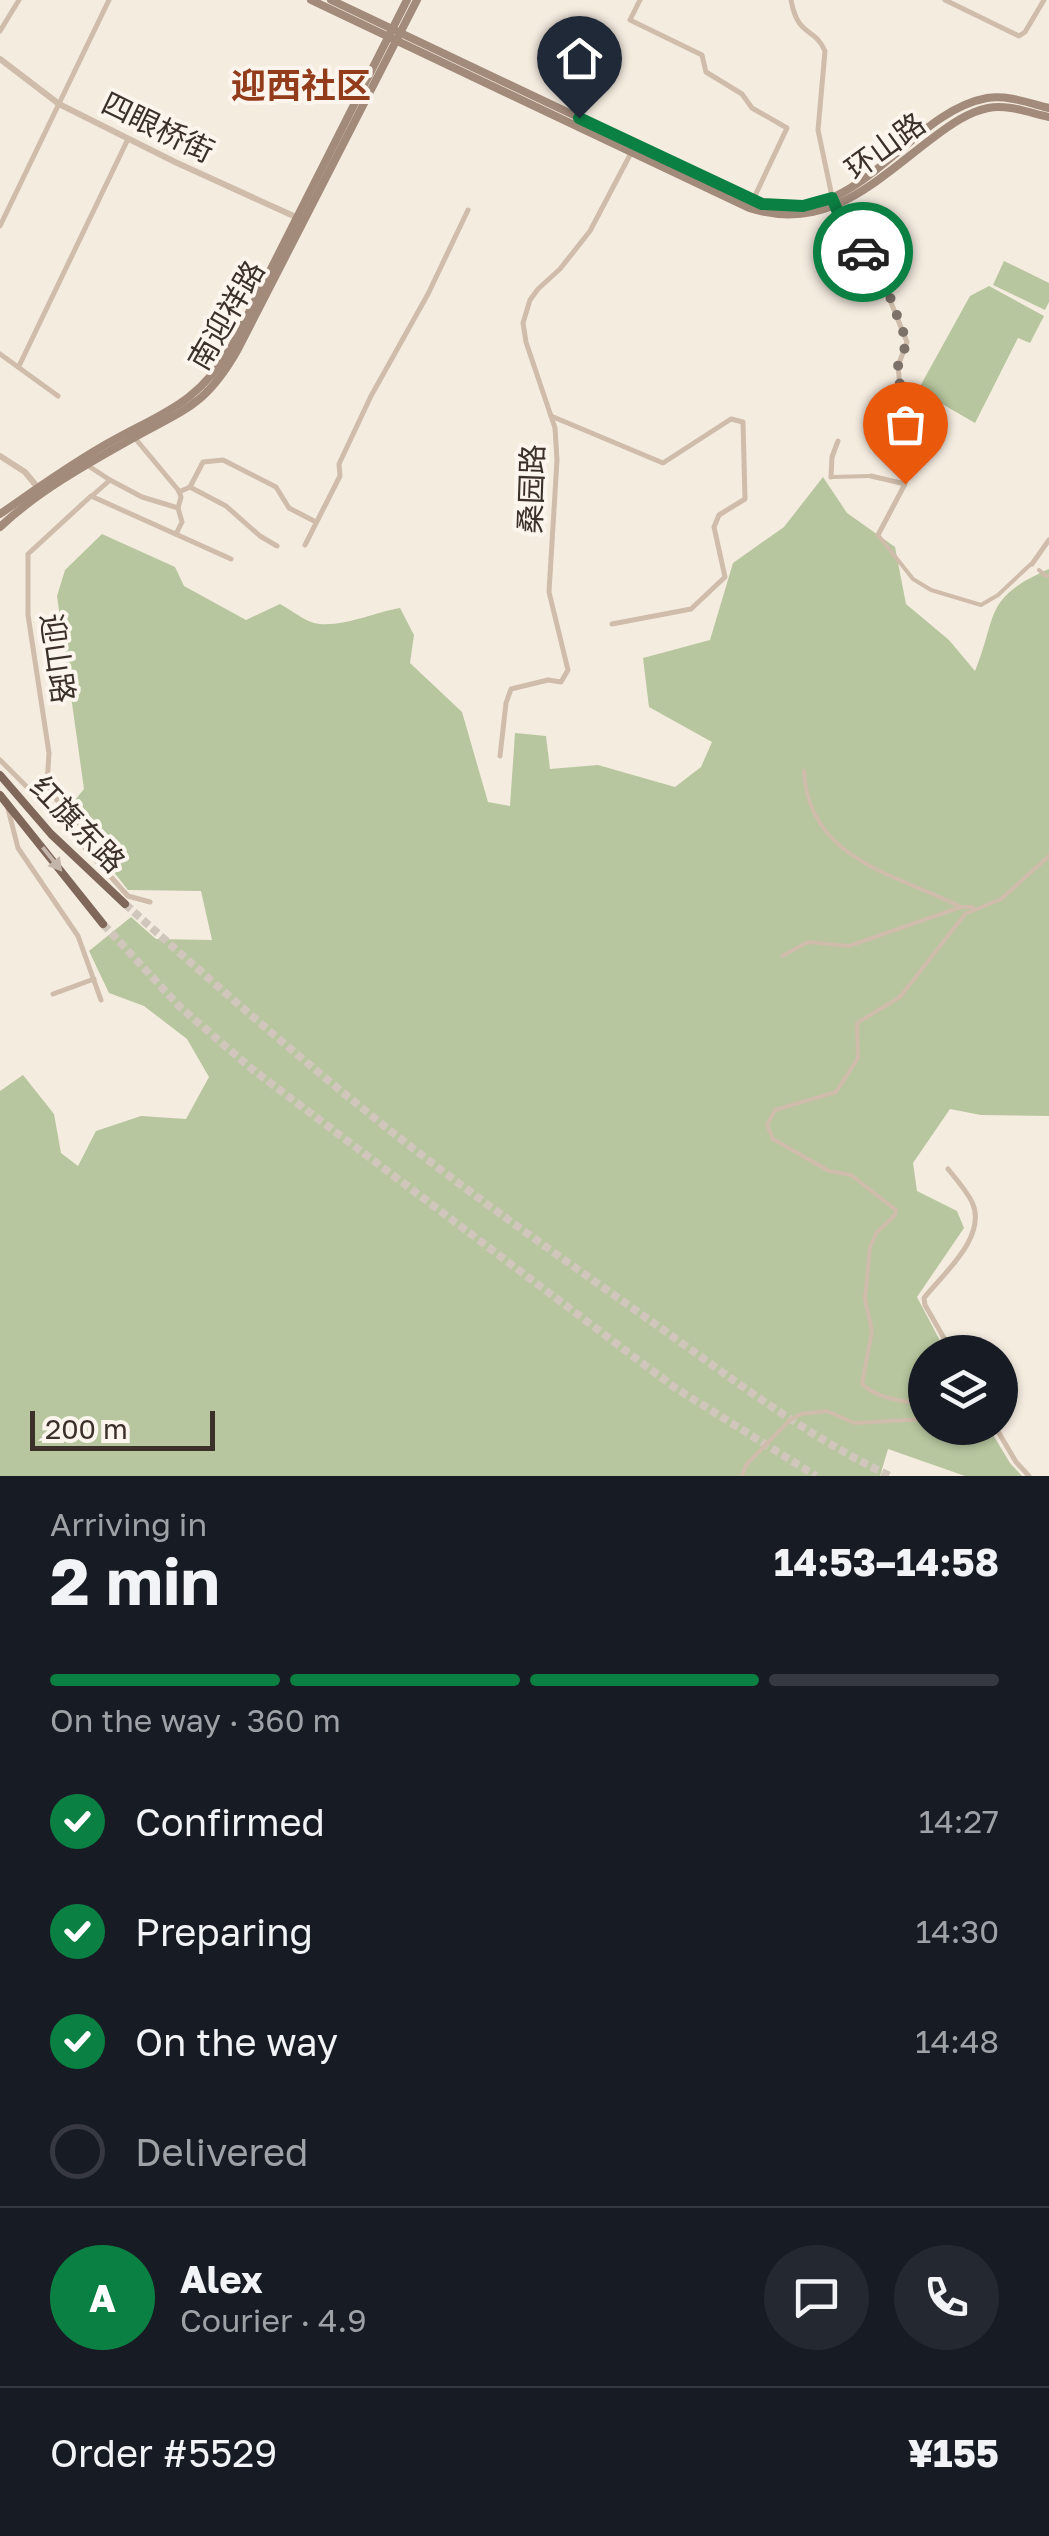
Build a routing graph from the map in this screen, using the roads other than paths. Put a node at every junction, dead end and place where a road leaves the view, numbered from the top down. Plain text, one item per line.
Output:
1 (19, 0) edge
2 (109, 0) edge
3 (311, 0) edge
4 (332, 0) edge
5 (408, 0) edge
6 (417, 0) edge
7 (640, 0) edge
8 (791, 0) edge
9 (945, 0) edge
10 (1044, 0) edge
11 (0, 30) edge
12 (395, 34) junction
13 (0, 59) edge
14 (59, 104) junction
15 (1049, 108) edge
16 (1049, 118) edge
17 (128, 139) junction
18 (631, 153) junction
19 (753, 200) junction
20 (833, 202) junction
21 (468, 210) dead end
22 (301, 220) junction
23 (0, 226) edge
24 (0, 354) edge
25 (19, 366) junction
26 (58, 396) dead end
27 (551, 416) junction
28 (130, 435) junction
29 (838, 441) dead end
30 (0, 456) edge
31 (87, 465) junction
32 (872, 476) joint
33 (831, 477) joint
34 (110, 480) junction
35 (905, 484) junction
36 (190, 487) junction
37 (41, 491) junction
38 (179, 492) junction
39 (93, 495) dead end
40 (178, 508) junction
41 (0, 514) edge
42 (316, 522) junction
43 (0, 527) edge
44 (176, 534) junction
45 (878, 535) joint
46 (1049, 540) edge
47 (277, 546) dead end
48 (305, 546) dead end
49 (231, 559) dead end
50 (1032, 564) joint
51 (1039, 570) dead end
52 (1049, 575) edge
53 (612, 624) dead end
54 (500, 756) dead end
55 (0, 760) edge
56 (804, 770) dead end
57 (0, 775) edge
58 (3, 799) edge
59 (62, 820) junction
60 (1049, 856) edge
61 (150, 902) dead end
62 (125, 904) tunnel mouth
63 (978, 906) junction
64 (961, 907) junction
65 (103, 924) tunnel mouth
66 (782, 956) dead end
67 (94, 979) junction
68 (53, 994) dead end
69 (101, 1000) dead end
70 (948, 1169) dead end
71 (942, 1335) edge
72 (908, 1402) edge
73 (908, 1420) edge
74 (1006, 1445) edge
75 (742, 1476) edge
76 (1028, 1476) edge

1 - 11 street
2 - 14 street
3 - 12 main road, 环山路
4 - 12 main road, 环山路
5 - 12 main road
6 - 12 main road
7 - 19 street
8 - 20 street
9 - 10 street
12 - 18 main road, 环山路
12 - 19 main road, 环山路
12 - 22 main road, 南迎祥路
13 - 14 street, 四眼桥街
14 - 17 street, 四眼桥街
14 - 23 street
15 - 20 main road, 环山路
16 - 20 main road, 环山路
17 - 22 street, 四眼桥街
17 - 25 street
18 - 20 main road, 环山路
18 - 27 street, 桑园路
19 - 20 main road, 环山路
20 - 35 street
21 - 42 street
22 - 28 main road, 南迎祥路
24 - 25 street
25 - 26 street
27 - 53 street
27 - 54 street, 桑园路
28 - 31 main road, 南迎祥路
28 - 37 main road, 南迎祥路
28 - 38 street
29 - 33 street
30 - 37 street
31 - 34 street
31 - 37 main road, 南迎祥路
32 - 33 street
32 - 35 street
34 - 39 street
34 - 40 street
35 - 45 street
36 - 38 street
36 - 42 street
36 - 47 street
37 - 41 main road, 南迎祥路
37 - 43 main road, 南迎祥路
38 - 40 street
40 - 44 street
42 - 48 street
44 - 49 street, 迎山路
44 - 59 street, 迎山路
45 - 50 street
46 - 50 street
51 - 52 street
55 - 59 street
56 - 64 street
57 - 62 main road, 红旗东路
58 -> 65 main road, 红旗东路
58 - 67 street
59 - 61 street
60 - 63 street
63 - 64 street
63 - 72 street
64 - 66 street
67 - 68 street
67 - 69 street
70 - 71 street
73 - 75 street
74 - 76 street

